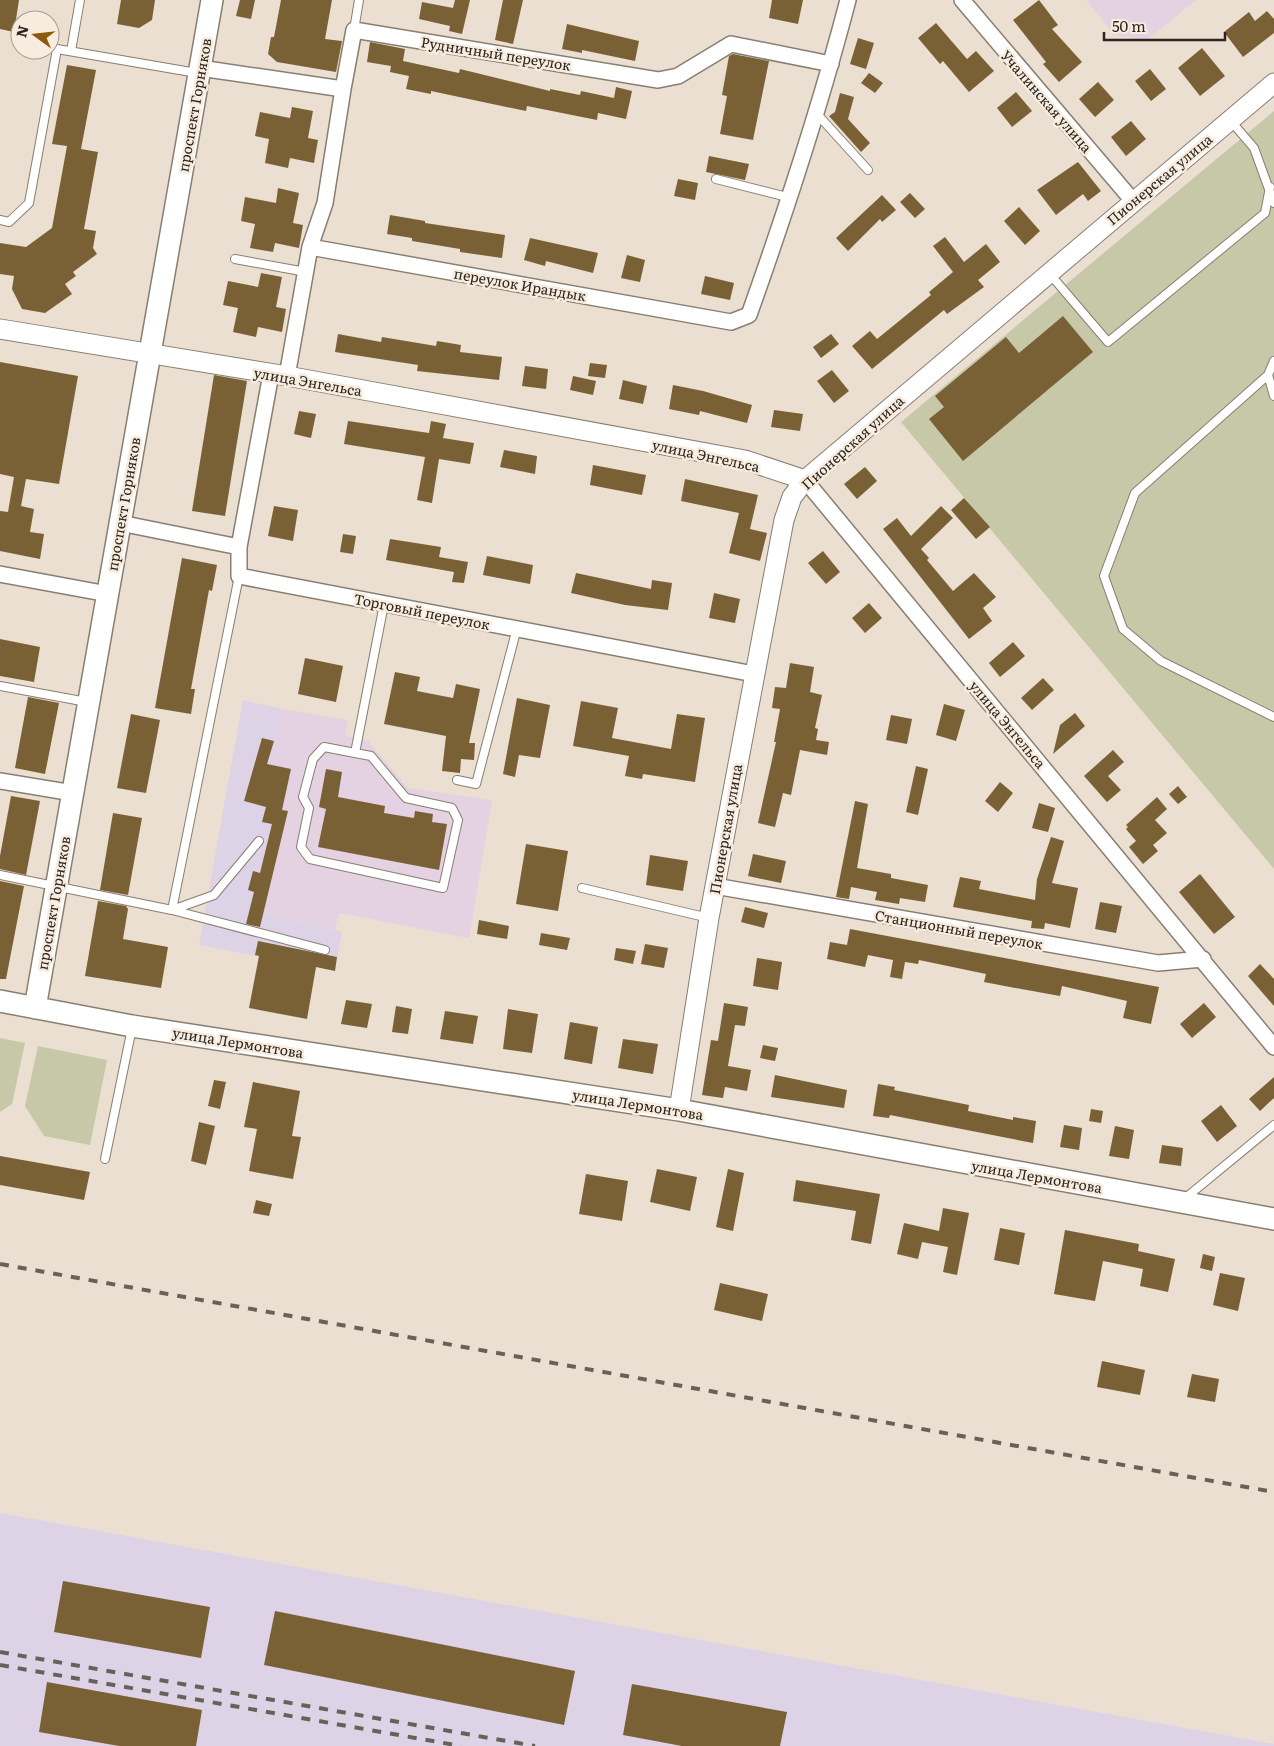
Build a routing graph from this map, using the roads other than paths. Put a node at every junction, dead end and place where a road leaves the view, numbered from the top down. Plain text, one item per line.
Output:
1 (80, 0) edge
2 (212, 0) edge
3 (359, 0) edge
4 (848, 0) edge
5 (962, 0) edge
6 (354, 30) junction
7 (71, 52) junction
8 (831, 64) junction
9 (200, 71) junction
10 (1274, 83) edge
11 (343, 90) junction
12 (817, 114) junction
13 (1230, 120) junction
14 (868, 170) dead end
15 (716, 179) dead end
16 (1270, 187) junction
17 (791, 198) junction
18 (1133, 201) junction
19 (1274, 202) edge
20 (0, 220) edge
21 (310, 247) junction
22 (235, 259) dead end
23 (306, 272) junction
24 (1049, 273) junction
25 (0, 329) edge
26 (150, 355) junction
27 (1274, 361) edge
28 (279, 375) junction
29 (1268, 375) junction
30 (1274, 396) edge
31 (805, 480) junction
32 (120, 523) junction
33 (239, 547) junction
34 (0, 574) edge
35 (239, 576) junction
36 (108, 594) junction
37 (384, 604) junction
38 (517, 628) junction
39 (754, 674) junction
40 (0, 686) edge
41 (89, 702) junction
42 (1274, 717) edge
43 (355, 753) junction
44 (457, 780) dead end
45 (0, 781) edge
46 (73, 793) junction
47 (259, 841) dead end
48 (0, 875) edge
49 (56, 886) junction
50 (715, 886) junction
51 (582, 888) dead end
52 (172, 910) junction
53 (709, 918) junction
54 (325, 950) dead end
55 (1203, 959) junction
56 (0, 1001) edge
57 (35, 1008) junction
58 (132, 1026) junction
59 (1274, 1047) edge
60 (679, 1110) junction
61 (1274, 1125) edge
62 (105, 1159) dead end
63 (1180, 1202) junction
64 (1274, 1219) edge

1 - 7 lane
2 - 9 main road, проспект Горняков
3 - 6 lane
4 - 8 street
5 - 18 street, Учалинская улица
6 - 8 street, Рудничный переулок
6 - 11 street
7 - 9 lane
7 - 20 lane
8 - 12 street
9 - 11 street
9 - 26 main road, проспект Горняков
10 - 13 street, Пионерская улица
11 - 21 street
12 - 14 lane
12 - 17 street
13 - 16 lane
13 - 18 street, Пионерская улица
15 - 17 lane
16 - 19 lane
16 - 24 lane
17 - 21 street, переулок Ирандык
18 - 24 street, Пионерская улица
21 - 23 street
22 - 23 lane
23 - 28 street
24 - 31 street, Пионерская улица
25 - 26 street, улица Энгельса
26 - 28 street, улица Энгельса
26 - 32 main road, проспект Горняков
27 - 29 lane
28 - 31 street, улица Энгельса
28 - 33 street
29 - 30 lane
29 - 42 lane
31 - 39 street, Пионерская улица
31 - 55 street, улица Энгельса
32 - 33 street
32 - 36 main road, проспект Горняков
33 - 35 street
34 - 36 street
35 - 37 street, Торговый переулок
35 - 52 lane
36 - 41 main road, проспект Горняков
37 - 38 street, Торговый переулок
37 - 43 lane
38 - 39 street, Торговый переулок
38 - 44 lane
39 - 50 street, Пионерская улица
40 - 41 lane
41 - 46 main road, проспект Горняков
43 - 43 lane
45 - 46 street
46 - 49 main road, проспект Горняков
47 - 52 lane
48 - 49 lane
49 - 52 lane
49 - 57 main road, проспект Горняков
50 - 53 street, Пионерская улица
50 - 55 street, Станционный переулок
51 - 53 lane
52 - 54 lane
53 - 60 street, Пионерская улица
55 - 59 street, улица Энгельса
56 - 57 main road, улица Лермонтова
57 - 58 main road, улица Лермонтова
58 - 60 main road, улица Лермонтова
58 - 62 lane
60 - 63 main road, улица Лермонтова
61 - 63 lane
63 - 64 main road, улица Лермонтова

